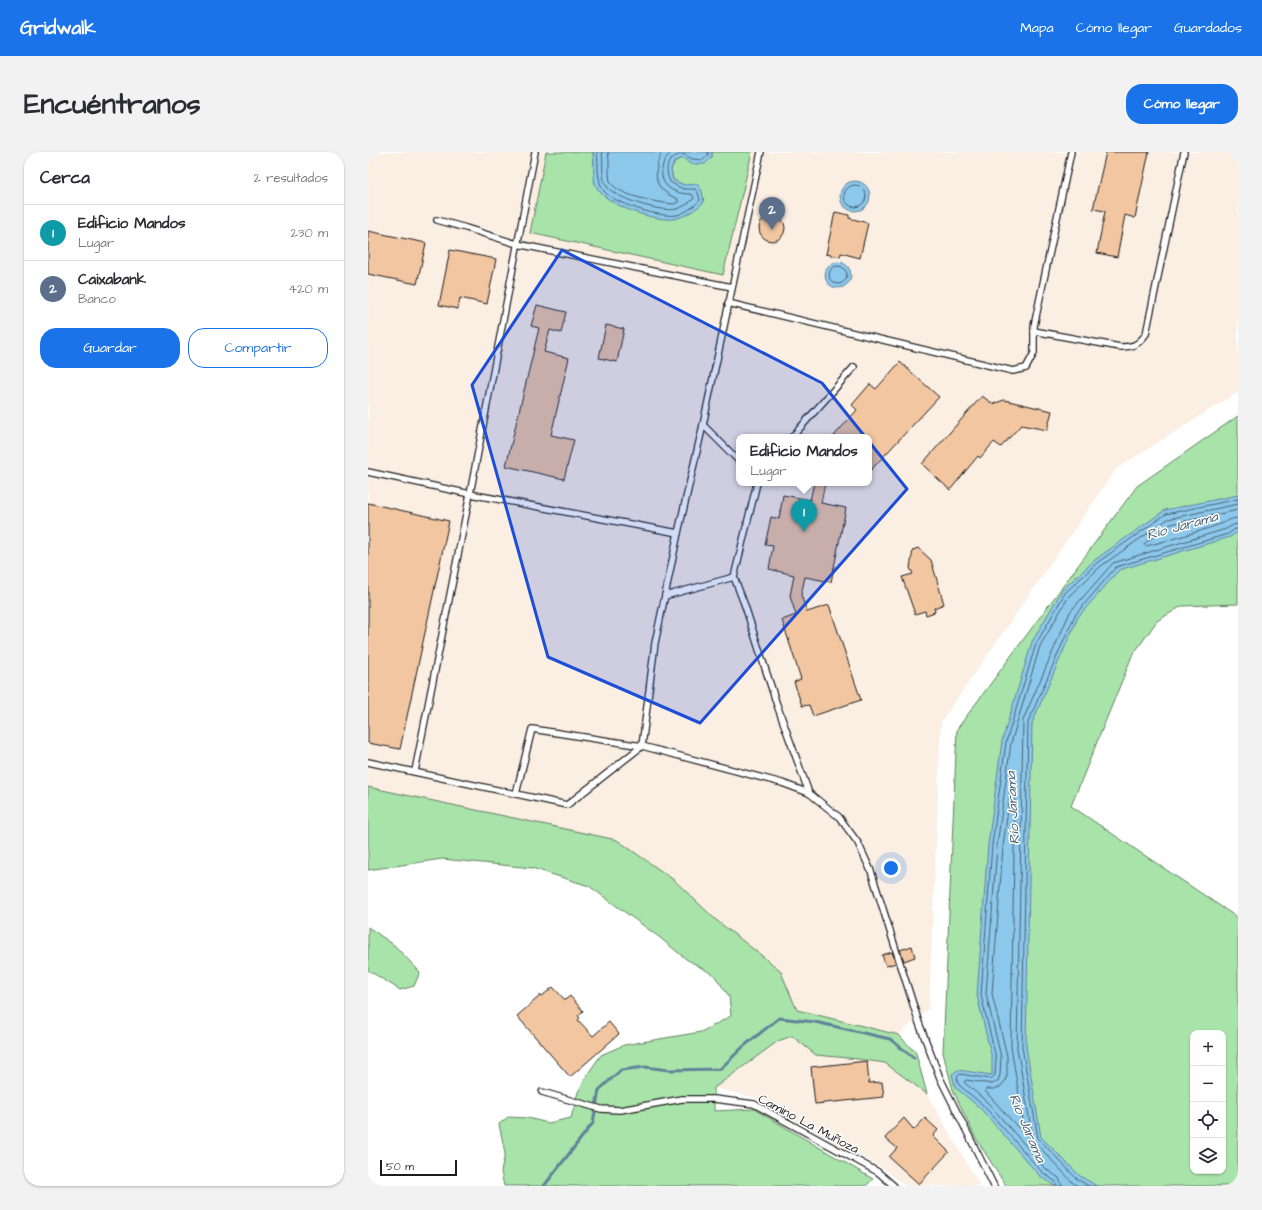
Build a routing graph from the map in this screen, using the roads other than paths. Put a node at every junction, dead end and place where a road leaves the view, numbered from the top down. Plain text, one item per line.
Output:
1 (535, 152) edge
2 (760, 152) edge
3 (1071, 152) edge
4 (1184, 152) edge
5 (437, 220) dead end
6 (517, 244) junction
7 (732, 287) junction
8 (728, 303) junction
9 (1034, 331) junction
10 (854, 367) dead end
11 (704, 425) junction
12 (795, 434) edge
13 (736, 458) edge
14 (368, 472) edge
15 (756, 486) edge
16 (470, 494) junction
17 (678, 532) junction
18 (734, 577) junction
19 (665, 596) junction
20 (642, 746) junction
21 (368, 762) edge
22 (415, 772) junction
23 (809, 793) junction
24 (516, 794) junction
25 (542, 1092) dead end
26 (894, 1186) edge
27 (994, 1186) edge

1 - 6 lane
2 - 7 lane
3 - 9 lane
4 - 9 lane
5 - 6 lane
6 - 7 lane
6 - 16 lane
7 - 8 lane
8 - 9 lane
8 - 11 lane
10 - 12 lane
11 - 13 lane
11 - 17 lane
14 - 16 lane
15 - 18 lane
16 - 17 lane
16 - 22 lane
17 - 19 lane
18 - 19 lane
18 - 23 lane
19 - 20 lane
20 - 23 lane
20 - 24 lane
20 - 24 lane
21 - 22 lane
22 - 24 lane
23 - 27 lane
25 - 26 lane, Camino La Muñoza

